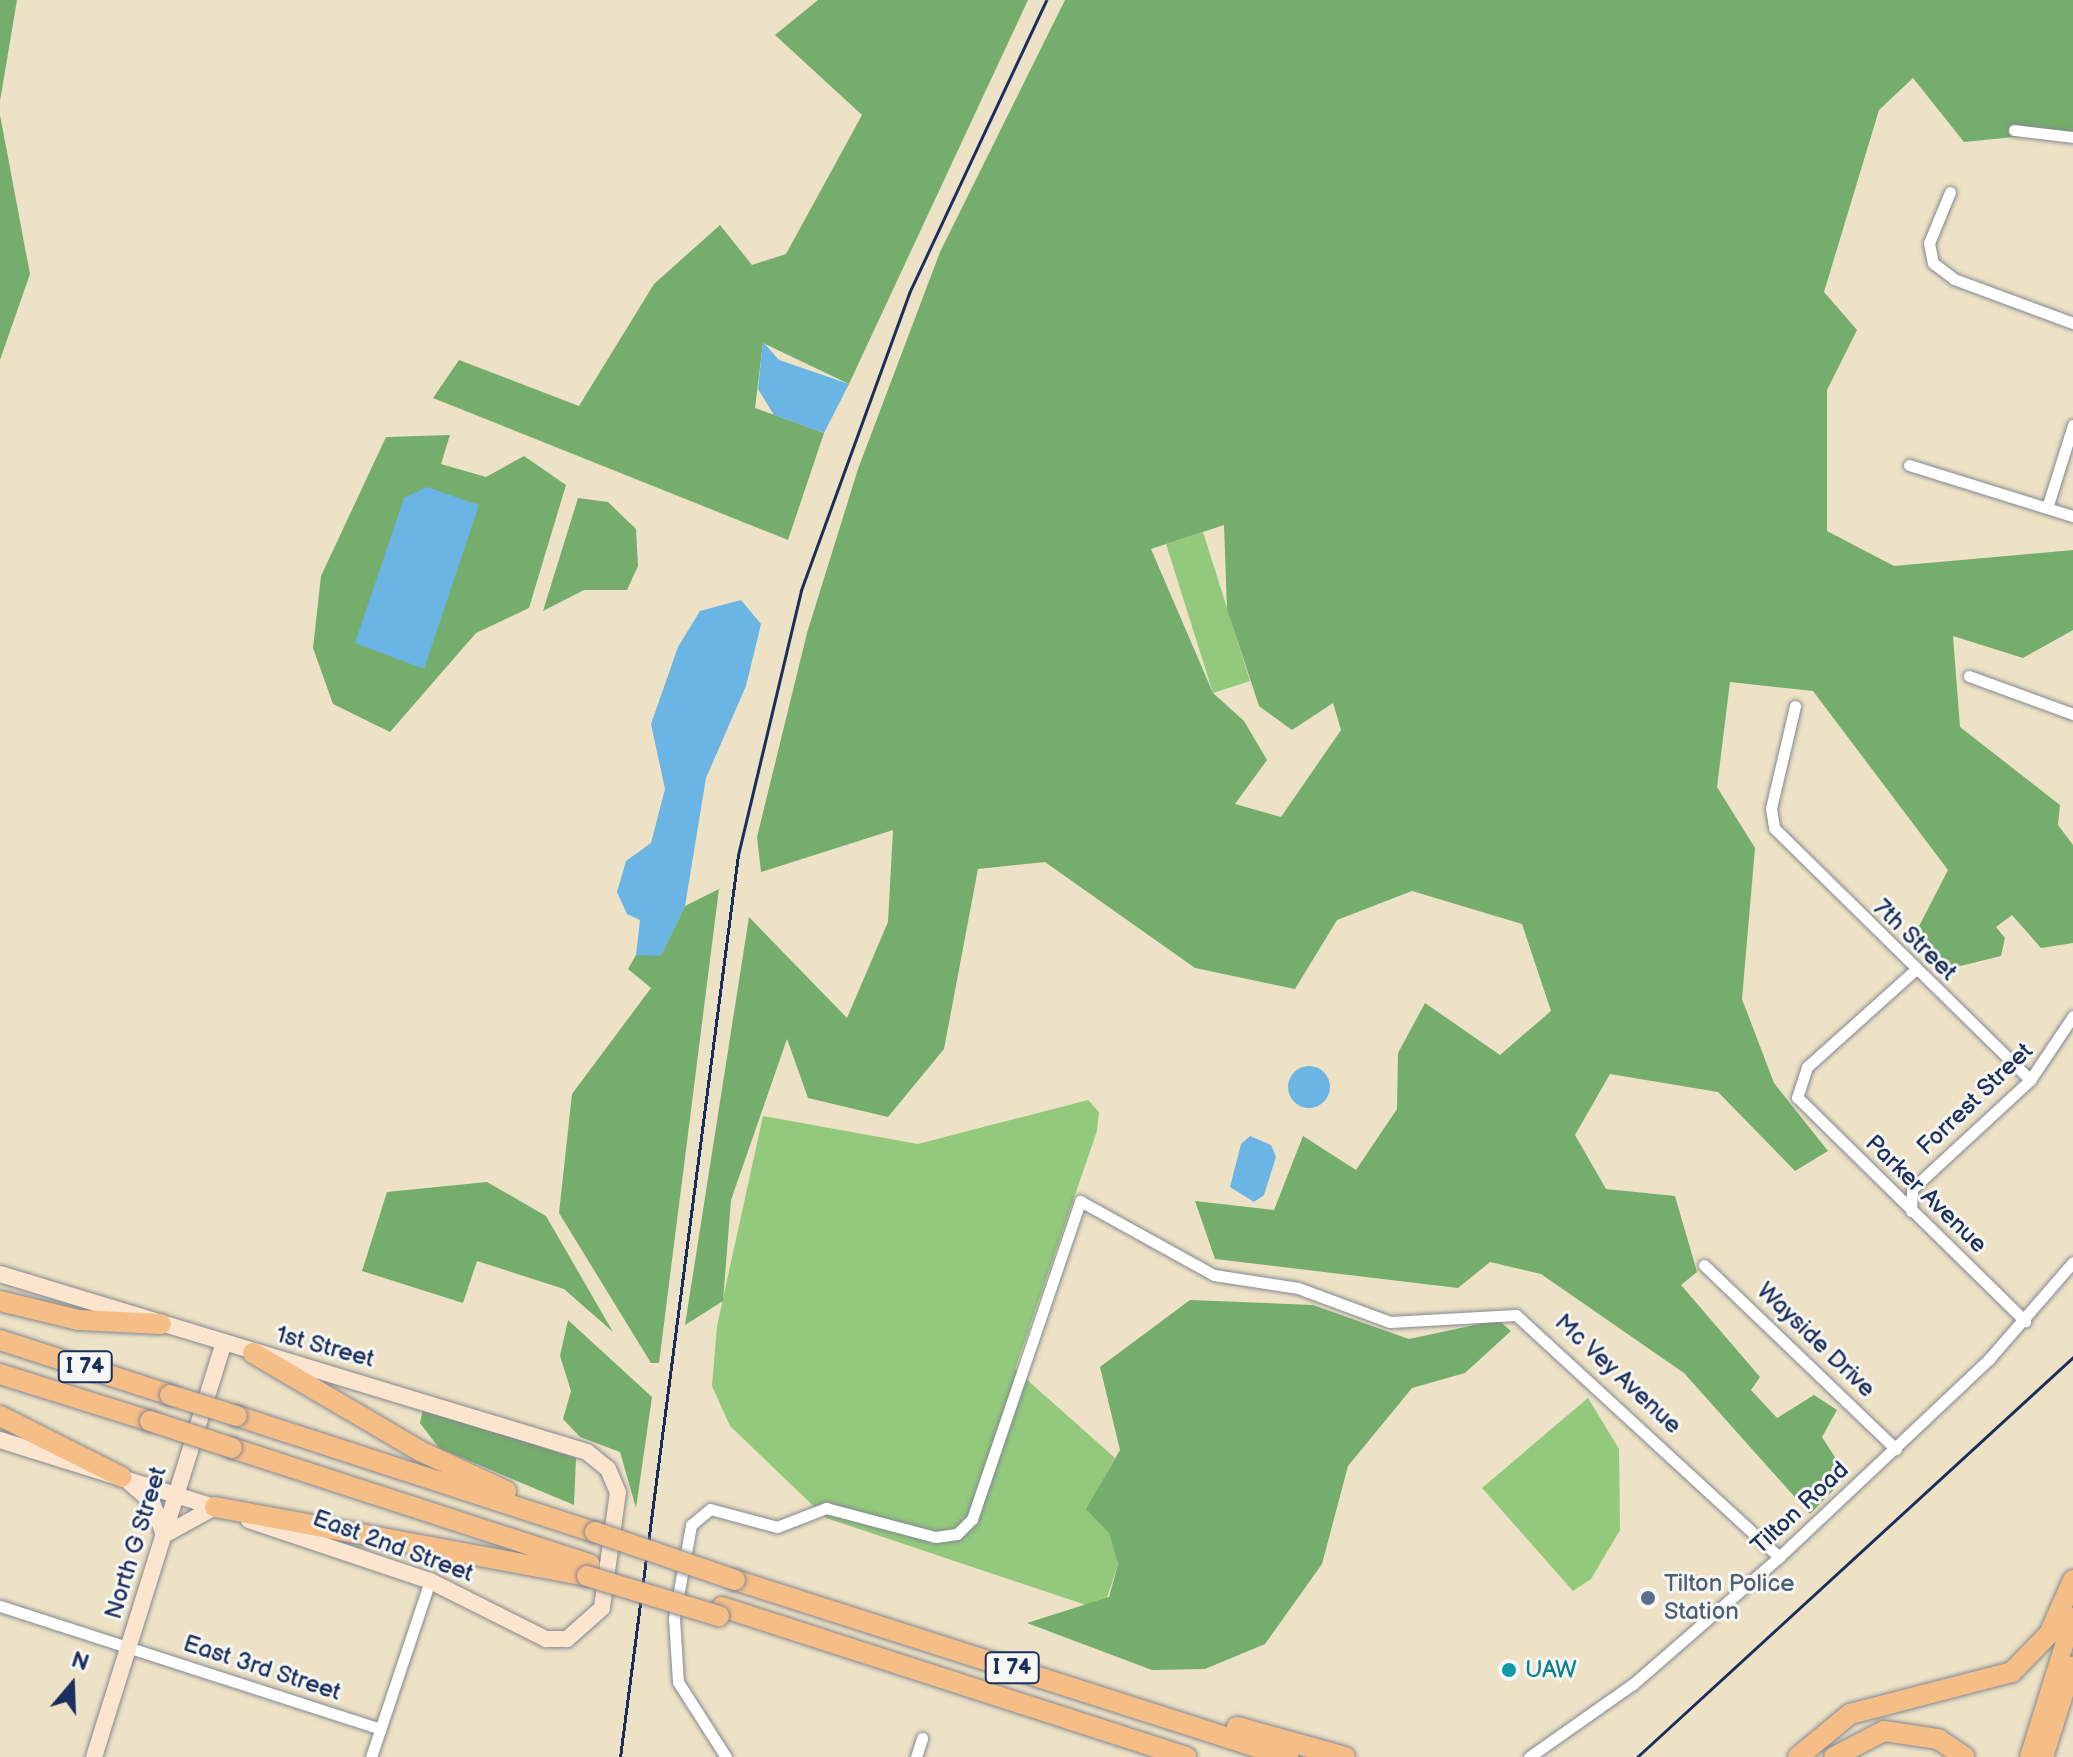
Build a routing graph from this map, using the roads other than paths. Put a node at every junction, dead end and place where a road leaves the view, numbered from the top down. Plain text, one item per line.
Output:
1 (2014, 130) dead end
2 (2073, 137) edge
3 (1950, 192) dead end
4 (2073, 323) edge
5 (2073, 425) edge
6 (1909, 465) dead end
7 (2047, 508) junction
8 (2073, 516) edge
9 (1969, 676) dead end
10 (1795, 706) dead end
11 (2073, 714) edge
12 (1915, 970) junction
13 (2073, 1016) edge
14 (2030, 1080) junction
15 (1911, 1211) junction
16 (2073, 1262) edge
17 (1704, 1265) dead end
18 (0, 1274) edge
19 (0, 1301) edge
20 (2025, 1321) junction
21 (161, 1324) junction
22 (0, 1340) edge
23 (224, 1343) junction
24 (253, 1353) junction
25 (0, 1374) edge
26 (0, 1416) edge
27 (0, 1440) edge
28 (1896, 1449) junction
29 (122, 1477) junction
30 (176, 1494) junction
31 (215, 1507) junction
32 (574, 1525) junction
33 (164, 1535) junction
34 (1779, 1557) junction
35 (589, 1570) junction
36 (2073, 1580) edge
37 (430, 1581) junction
38 (0, 1606) edge
39 (2073, 1617) edge
40 (588, 1627) joint
41 (129, 1648) junction
42 (951, 1648) junction
43 (2073, 1666) edge
44 (1084, 1724) junction
45 (381, 1729) junction
46 (922, 1738) dead end
47 (94, 1757) edge
48 (371, 1757) edge
49 (726, 1757) edge
50 (916, 1757) edge
51 (1158, 1757) edge
52 (1186, 1757) edge
53 (1288, 1757) edge
54 (1345, 1757) edge
55 (1529, 1757) edge
56 (1798, 1757) edge
57 (1834, 1757) edge
58 (1965, 1757) edge
59 (2029, 1757) edge
60 (2044, 1757) edge

1 - 2 street
3 - 4 street
5 - 7 street
6 - 7 street
7 - 8 street
9 - 11 street
10 - 12 street, 7th Street
12 - 14 street, 7th Street
12 - 15 street, Parker Avenue
13 - 14 street, Forrest Street
14 - 15 street, Forrest Street
15 - 20 street, Parker Avenue
16 - 20 street, Tilton Road
17 - 28 street, Wayside Drive
18 - 21 street, 1st Street
19 - 21 highway
20 - 28 street, Tilton Road
21 - 23 street, 1st Street
22 - 32 highway, I 74, bridge
23 - 24 street, 1st Street
23 - 30 street, North G Street
24 - 32 highway
24 - 40 street, 1st Street
25 - 35 highway, I 74, bridge
26 - 29 highway
27 - 29 street, East 2nd Street
28 - 34 street, Tilton Road
29 - 30 street, East 2nd Street
29 - 33 street
30 - 31 street, East 2nd Street
30 - 33 street, North G Street
31 - 33 street
31 - 35 highway
31 - 37 street, East 2nd Street
32 - 42 highway, I 74, bridge
33 - 41 street, North G Street
34 - 49 street, Mc Vey Avenue
34 - 55 street, Tilton Road
35 - 44 highway, I 74
36 - 56 highway
37 - 40 street, East 2nd Street
37 - 45 street
38 - 41 street, East 3rd Street
39 - 59 main road
41 - 45 street, East 3rd Street
41 - 47 street, North G Street
42 - 53 highway, I 74
42 - 54 highway
43 - 60 main road
44 - 51 highway
44 - 52 highway, I 74
45 - 48 street
46 - 50 street
57 - 58 highway

